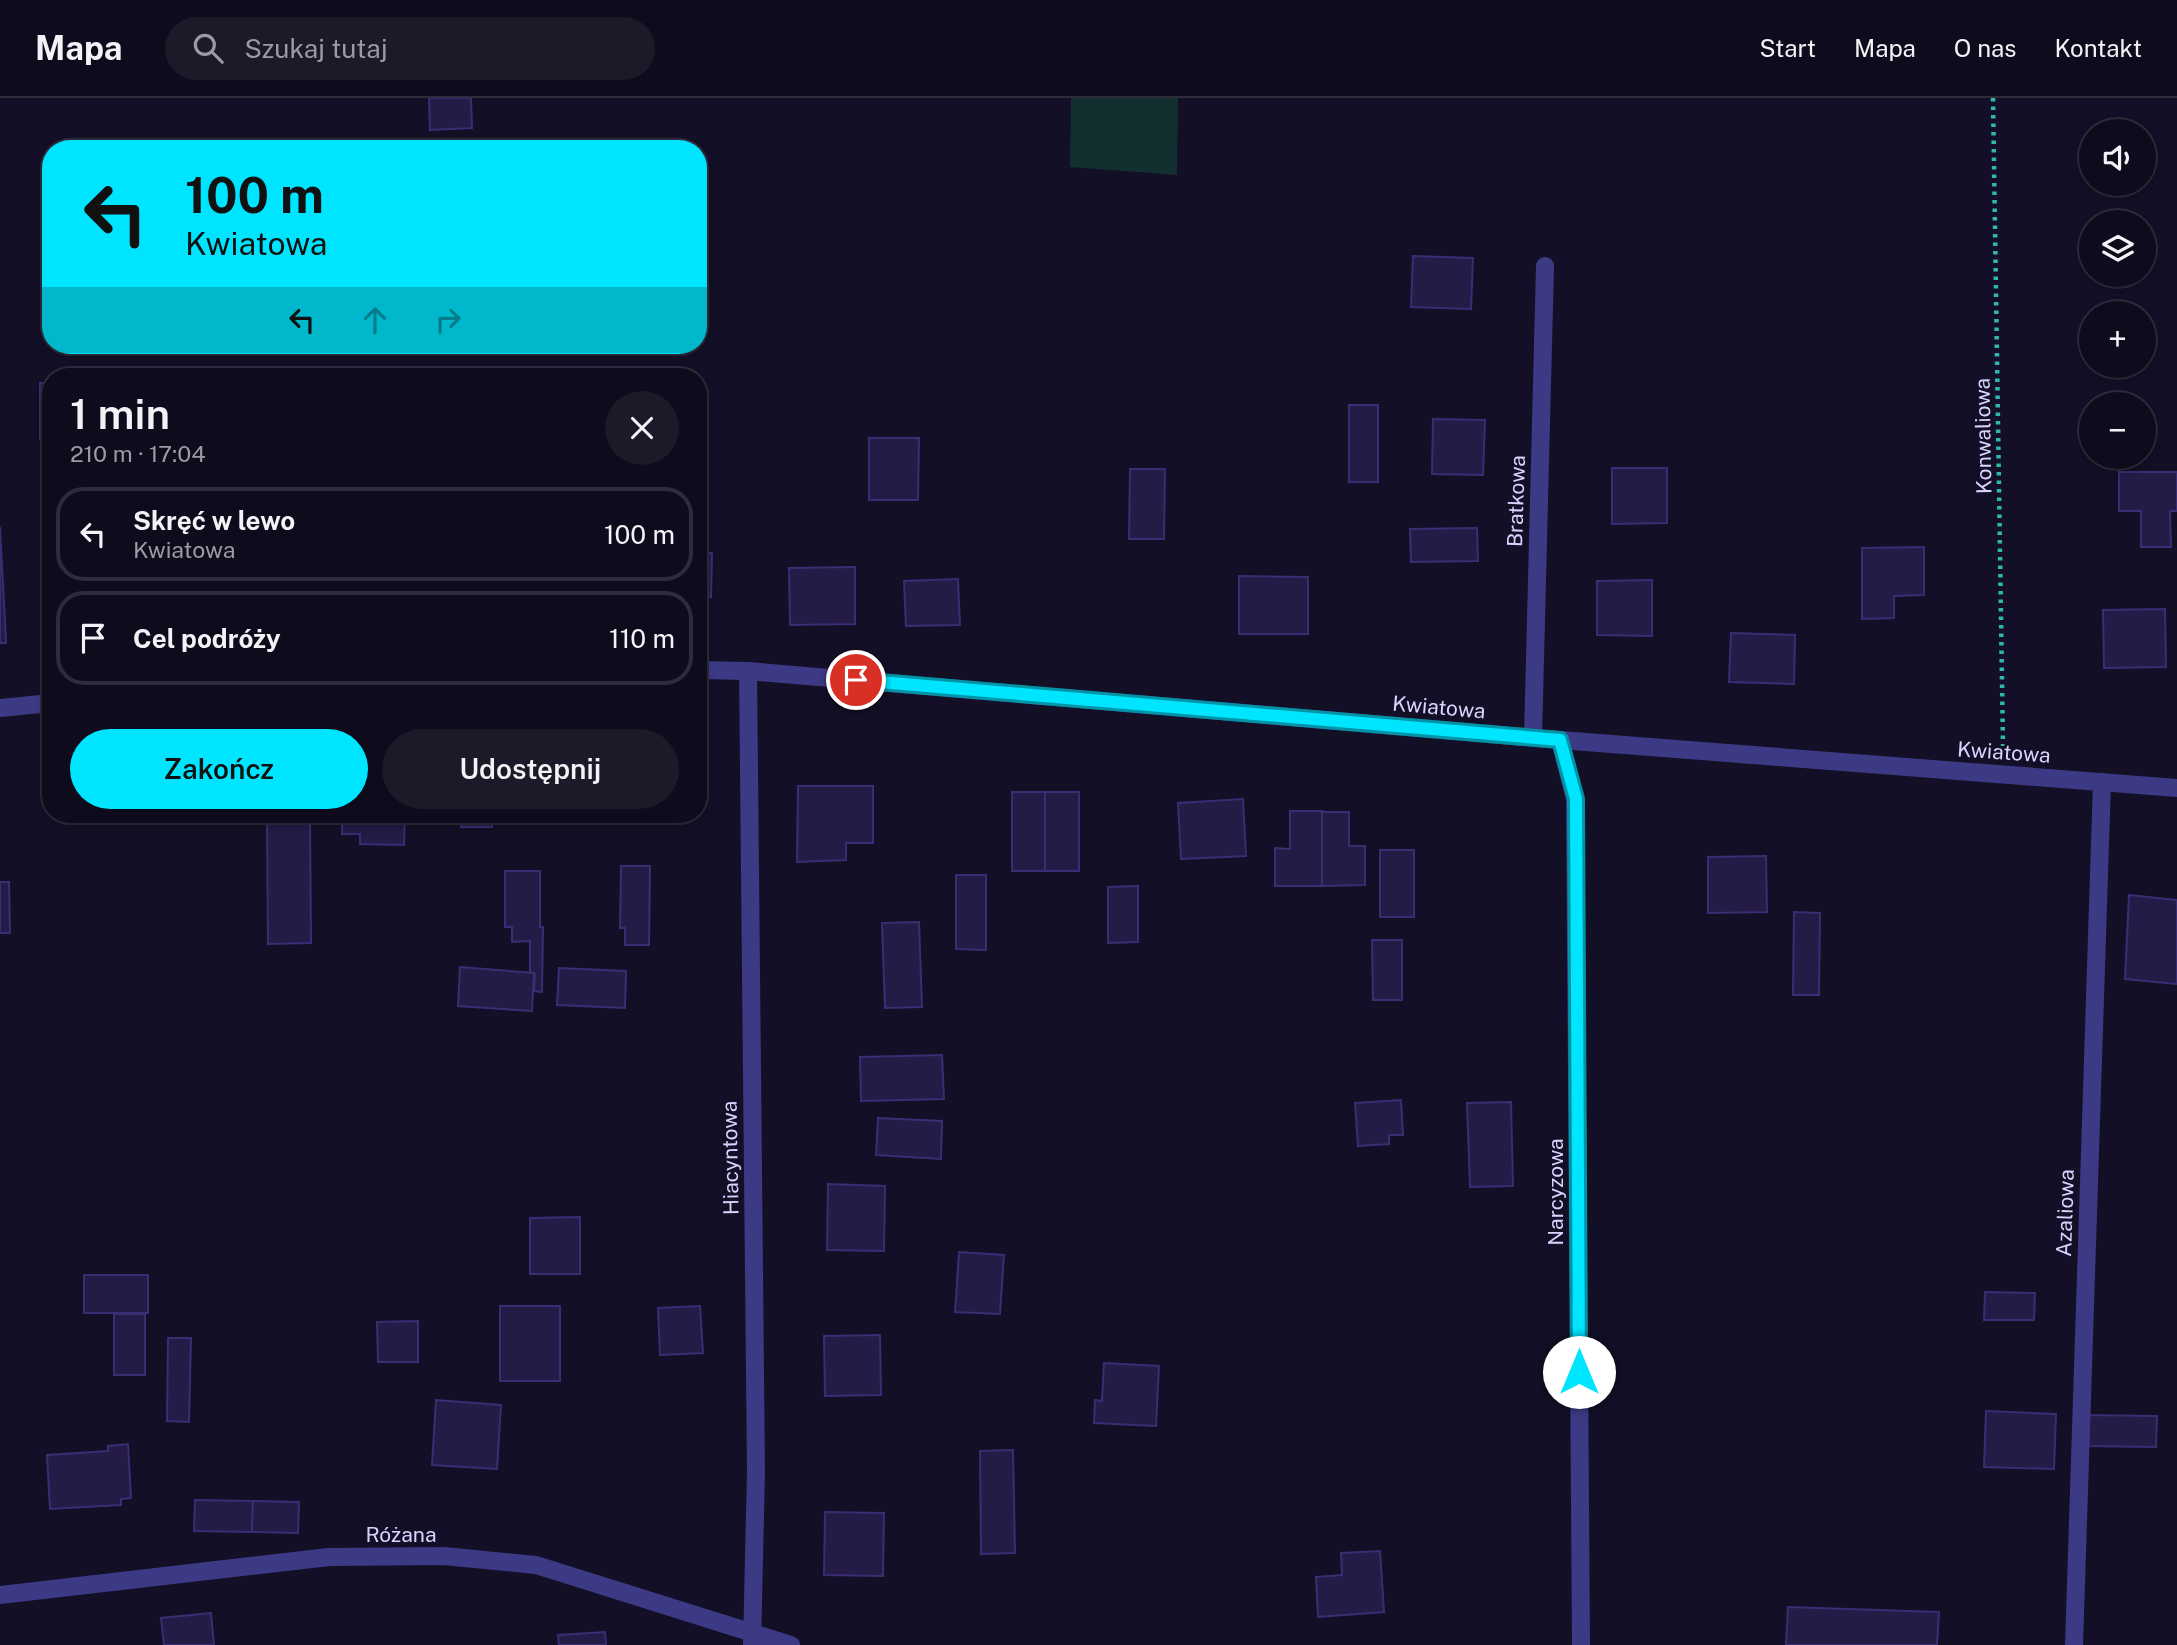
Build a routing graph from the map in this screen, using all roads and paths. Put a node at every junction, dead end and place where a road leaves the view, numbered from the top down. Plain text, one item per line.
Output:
1 (1993, 98) edge
2 (1545, 266) dead end
3 (707, 670) edge
4 (748, 671) junction
5 (42, 704) edge
6 (0, 708) edge
7 (1533, 737) junction
8 (1560, 740) junction
9 (2004, 774) junction
10 (2102, 782) junction
11 (2177, 788) edge
12 (0, 1595) edge
13 (751, 1638) edge
14 (791, 1645) edge
15 (1581, 1645) edge
16 (2074, 1645) edge

1 - 9 path, Konwaliowa
2 - 7 street, Bratkowa
3 - 4 street, Kwiatowa
4 - 7 street, Kwiatowa
4 - 13 street, Hiacyntowa
5 - 6 street
7 - 8 street, Kwiatowa
8 - 9 street, Kwiatowa
8 - 15 street, Narcyzowa
9 - 10 street, Kwiatowa
10 - 11 street, Kwiatowa
10 - 16 street, Azaliowa
12 - 13 street, Różana
13 - 14 street, Różana

